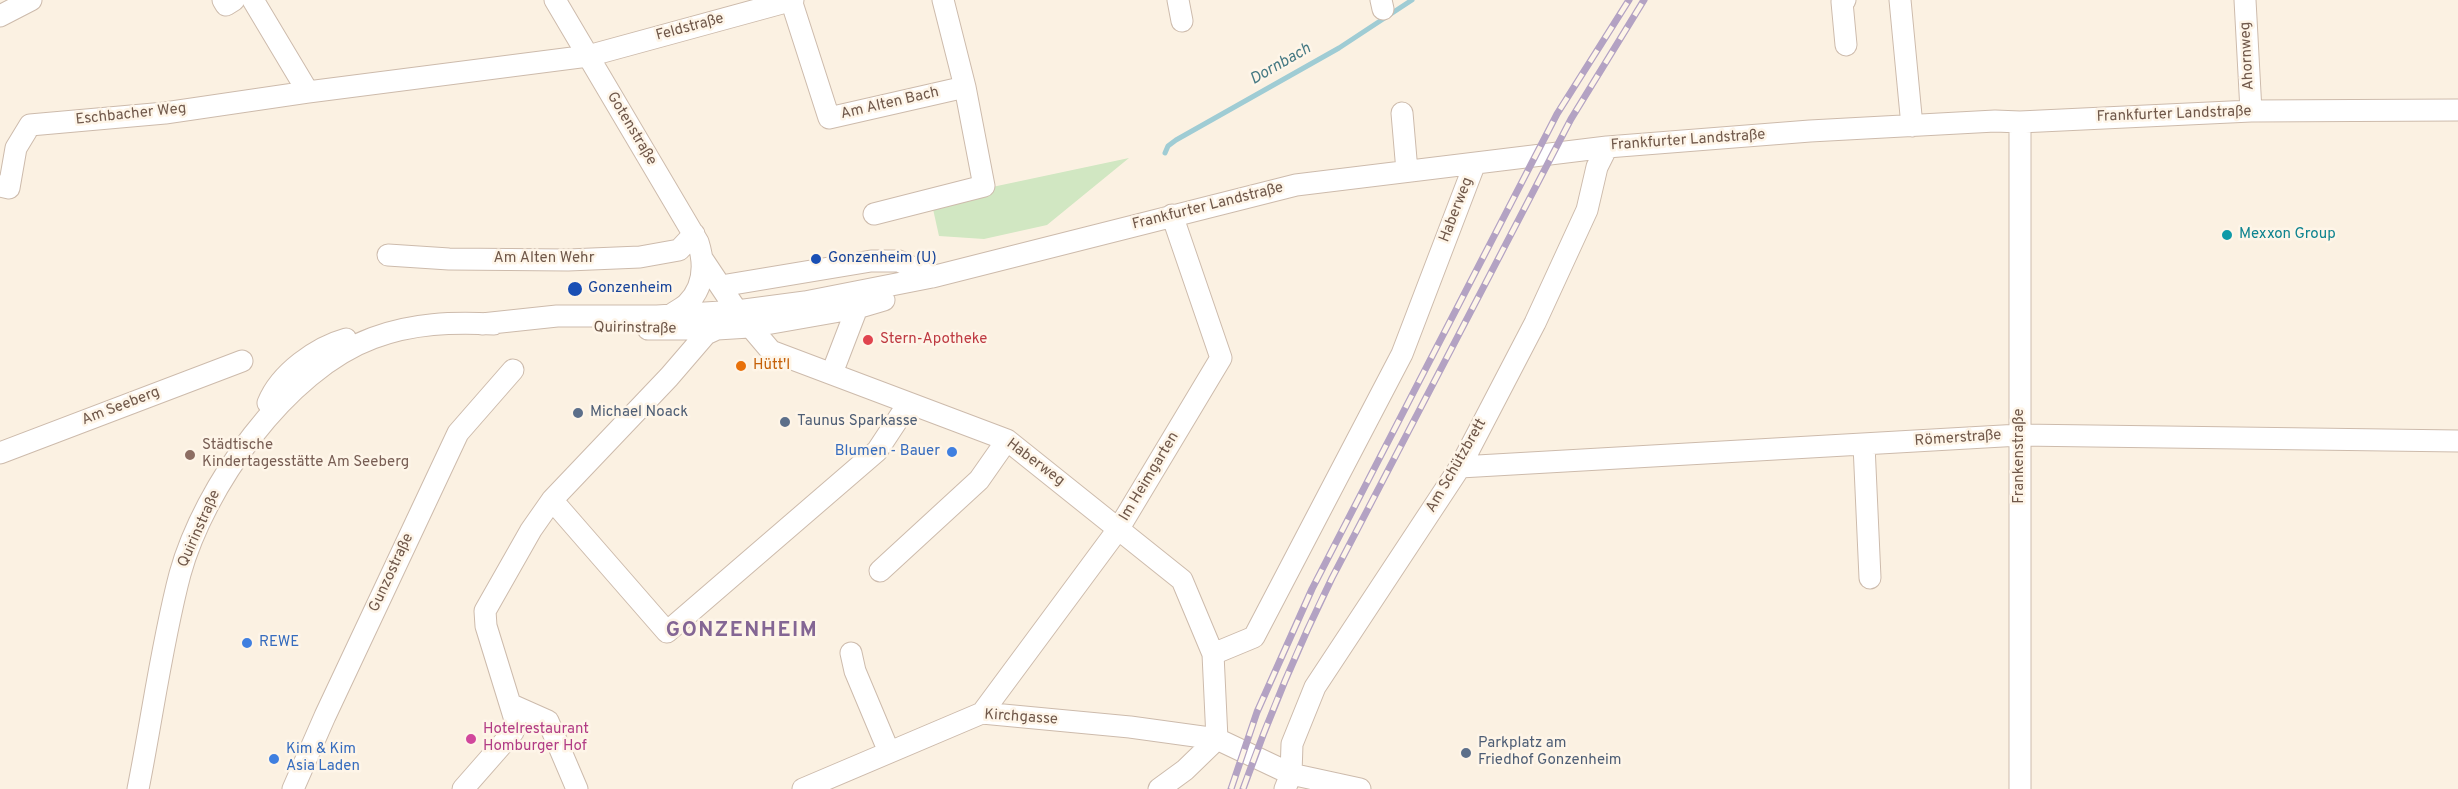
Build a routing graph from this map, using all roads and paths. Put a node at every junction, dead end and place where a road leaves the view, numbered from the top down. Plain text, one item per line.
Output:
1 (31, 0) edge
2 (223, 0) edge
3 (234, 0) edge
4 (253, 0) edge
5 (555, 0) edge
6 (792, 0) edge
7 (943, 0) edge
8 (1178, 0) edge
9 (1845, 0) edge
10 (1900, 0) edge
11 (2245, 0) edge
12 (0, 16) edge
13 (1182, 21) dead end
14 (1846, 45) dead end
15 (588, 56) junction
16 (965, 87) junction
17 (308, 92) junction
18 (2458, 110) edge
19 (2252, 111) junction
20 (1401, 113) dead end
21 (2020, 122) junction
22 (1912, 126) junction
23 (1607, 147) junction
24 (1474, 163) junction
25 (1407, 171) junction
26 (0, 186) edge
27 (874, 214) dead end
28 (1172, 215) junction
29 (694, 234) junction
30 (388, 255) dead end
31 (704, 260) junction
32 (932, 277) junction
33 (721, 286) junction
34 (857, 308) junction
35 (743, 319) junction
36 (711, 321) junction
37 (667, 325) junction
38 (242, 361) dead end
39 (513, 370) dead end
40 (832, 373) junction
41 (669, 376) junction
42 (908, 404) junction
43 (2020, 435) junction
44 (1007, 440) junction
45 (2458, 441) edge
46 (1864, 445) junction
47 (0, 453) edge
48 (1460, 467) junction
49 (552, 500) junction
50 (1119, 528) junction
51 (880, 571) dead end
52 (1870, 578) dead end
53 (851, 653) dead end
54 (1213, 654) junction
55 (512, 705) junction
56 (982, 713) junction
57 (1217, 739) junction
58 (889, 752) junction
59 (1288, 781) edge
60 (138, 789) edge
61 (293, 789) edge
62 (463, 789) edge
63 (577, 789) edge
64 (803, 789) edge
65 (1159, 789) edge
66 (1360, 789) edge
67 (2020, 789) edge

1 - 12 street
2 - 3 street
4 - 17 street
5 - 15 street, Gotenstraße
6 - 15 street, Feldstraße
6 - 16 street, Am Alten Bach
7 - 16 street
8 - 13 street
9 - 14 street
10 - 22 street
11 - 19 street, Ahornweg
15 - 17 street, Eschbacher Weg
15 - 29 street, Gotenstraße
16 - 27 street
17 - 26 street, Eschbacher Weg
18 - 19 street, Frankfurter Landstraße
19 - 21 street, Frankfurter Landstraße
20 - 25 street
21 - 22 street, Frankfurter Landstraße
21 - 43 street, Frankenstraße
22 - 23 street, Frankfurter Landstraße
23 - 24 street, Frankfurter Landstraße
23 - 48 street, Am Schützbrett
24 - 25 street, Frankfurter Landstraße
24 - 54 street, Haberweg
25 - 28 street, Frankfurter Landstraße
28 - 32 street, Frankfurter Landstraße
28 - 50 street, Im Heimgarten
29 - 30 street, Am Alten Wehr
29 - 31 street, Gotenstraße
31 - 33 street, Gotenstraße
31 - 37 street
32 - 33 street
32 - 34 street, Frankfurter Landstraße
32 - 35 street, Frankfurter Landstraße
33 - 35 street, Gotenstraße
33 - 36 street
34 - 35 street, Frankfurter Landstraße
34 - 40 street
35 - 36 street, Frankfurter Landstraße
35 - 40 street, Haberweg
36 - 37 street, Quirinstraße
36 - 41 street
37 - 41 street
37 - 60 street, Quirinstraße
38 - 47 street, Am Seeberg
39 - 61 street, Gunzostraße
40 - 42 street, Haberweg
41 - 49 street
42 - 44 street, Haberweg
42 - 49 street
43 - 45 street, Römerstraße
43 - 46 street, Römerstraße
43 - 67 street, Frankenstraße
44 - 50 street, Haberweg
44 - 51 street
46 - 48 street, Römerstraße
46 - 52 street
48 - 59 street, Am Schützbrett
49 - 55 street
50 - 54 street, Haberweg
50 - 56 street, Im Heimgarten
53 - 58 street
54 - 57 street, Haberweg
55 - 62 street
55 - 63 street
56 - 57 street, Kirchgasse
56 - 58 street, Kirchgasse
57 - 59 street, Kirchgasse
57 - 65 street
58 - 64 street, Kirchgasse
59 - 66 street, Kirchgasse

